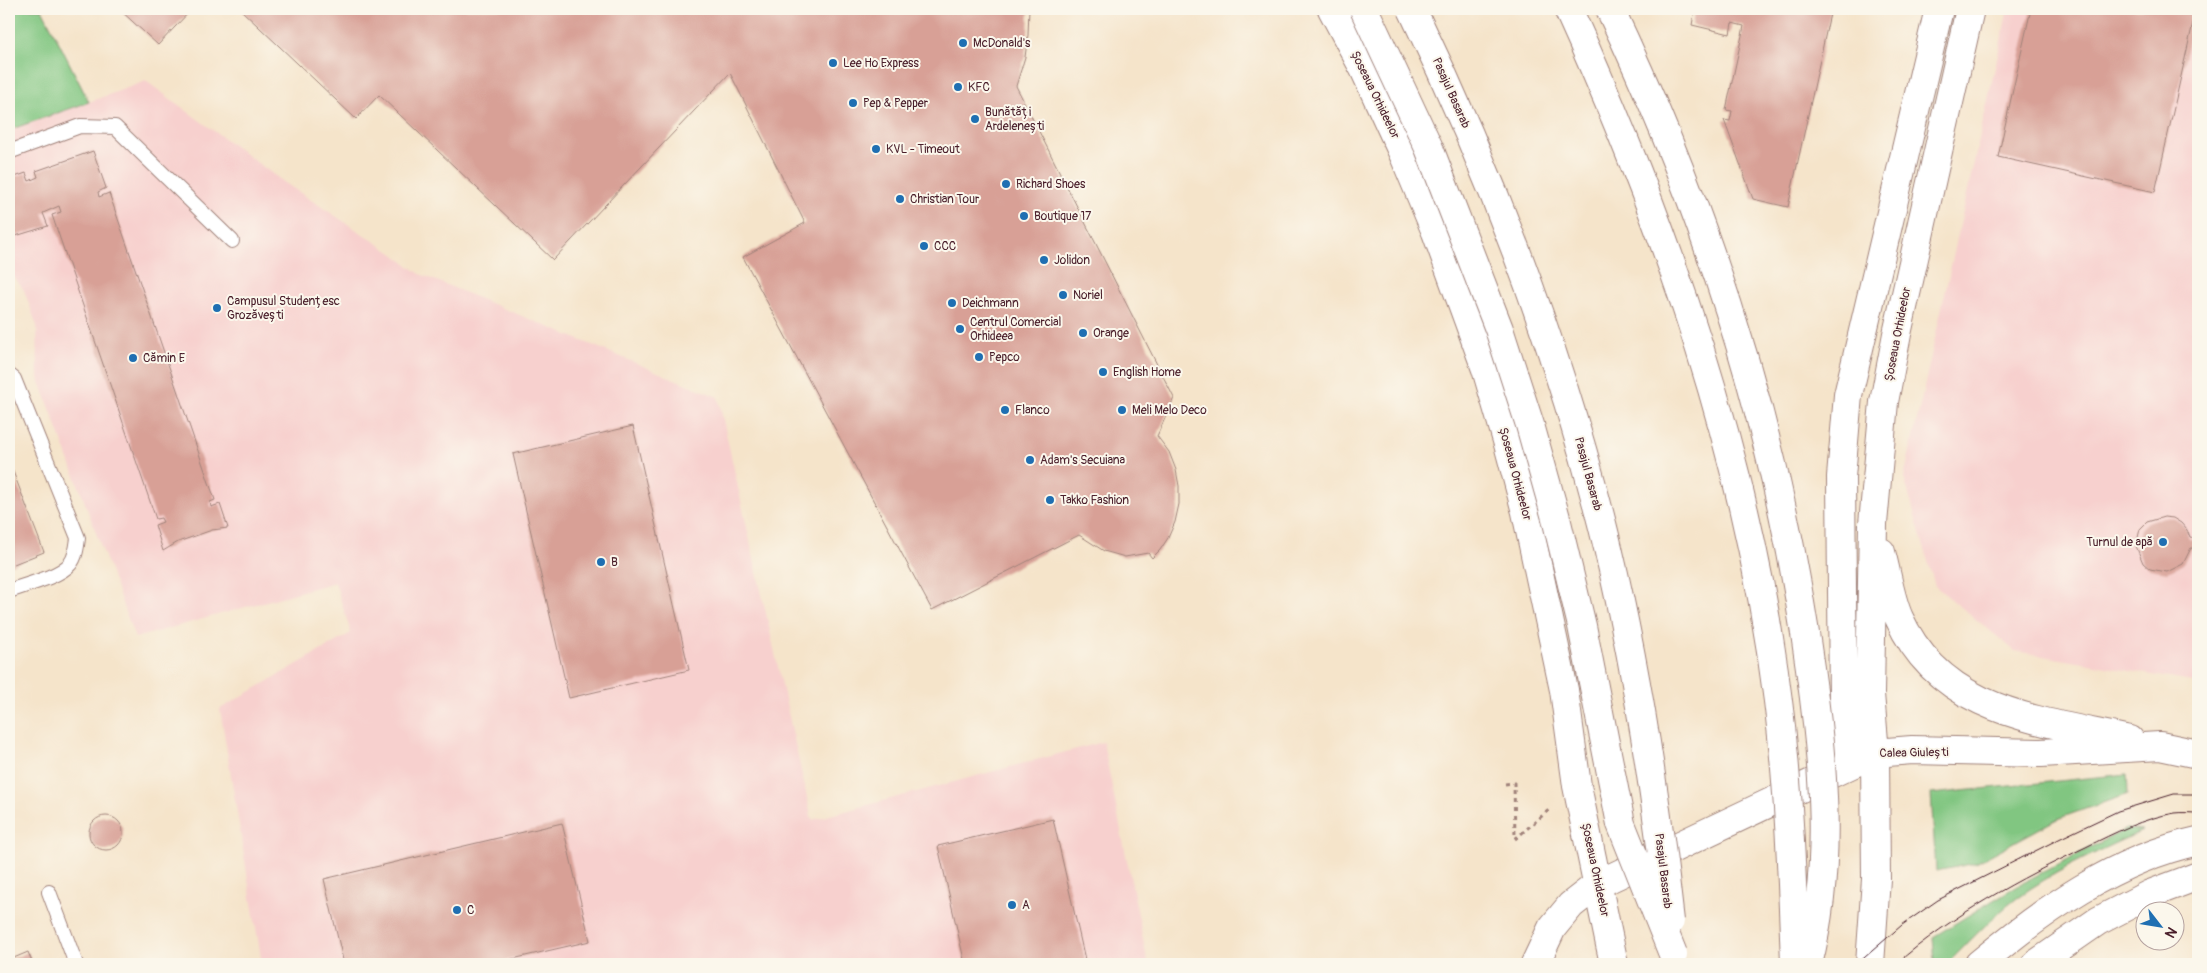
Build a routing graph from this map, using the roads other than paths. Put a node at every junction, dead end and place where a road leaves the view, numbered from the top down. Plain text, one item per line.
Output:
1 (1332, 9) edge
2 (1364, 9) edge
3 (1412, 9) edge
4 (1568, 9) edge
5 (1610, 9) edge
6 (1939, 9) edge
7 (1970, 9) edge
8 (9, 152) edge
9 (232, 241) dead end
10 (9, 375) edge
11 (1873, 524) junction
12 (9, 591) edge
13 (2160, 746) junction
14 (1875, 753) junction
15 (2198, 754) edge
16 (1849, 764) junction
17 (2198, 841) edge
18 (2198, 876) edge
19 (1598, 884) junction
20 (50, 892) dead end
21 (1674, 959) edge
22 (76, 964) edge
23 (1535, 964) edge
24 (1614, 964) edge
25 (1795, 964) edge
26 (1808, 964) edge
27 (1870, 964) edge
28 (1979, 964) edge
29 (2036, 964) edge

1 - 19 main road, Șoseaua Orhideelor
2 - 21 main road, bridge
3 - 21 main road, Pasajul Basarab, bridge
4 - 25 main road, bridge
5 - 26 main road, bridge
6 - 16 main road
7 - 11 main road, Șoseaua Orhideelor
8 - 9 lane
10 - 12 lane
11 - 13 main road
11 - 14 main road, Șoseaua Orhideelor
13 - 14 main road, Calea Giulești
13 - 15 main road, Calea Giulești
14 - 16 main road, Calea Giulești
14 - 27 main road, Șoseaua Orhideelor
16 - 19 main road, Calea Giulești
17 - 28 main road
18 - 29 main road
19 - 23 main road, Calea Giulești
19 - 24 main road, Șoseaua Orhideelor
20 - 22 lane

